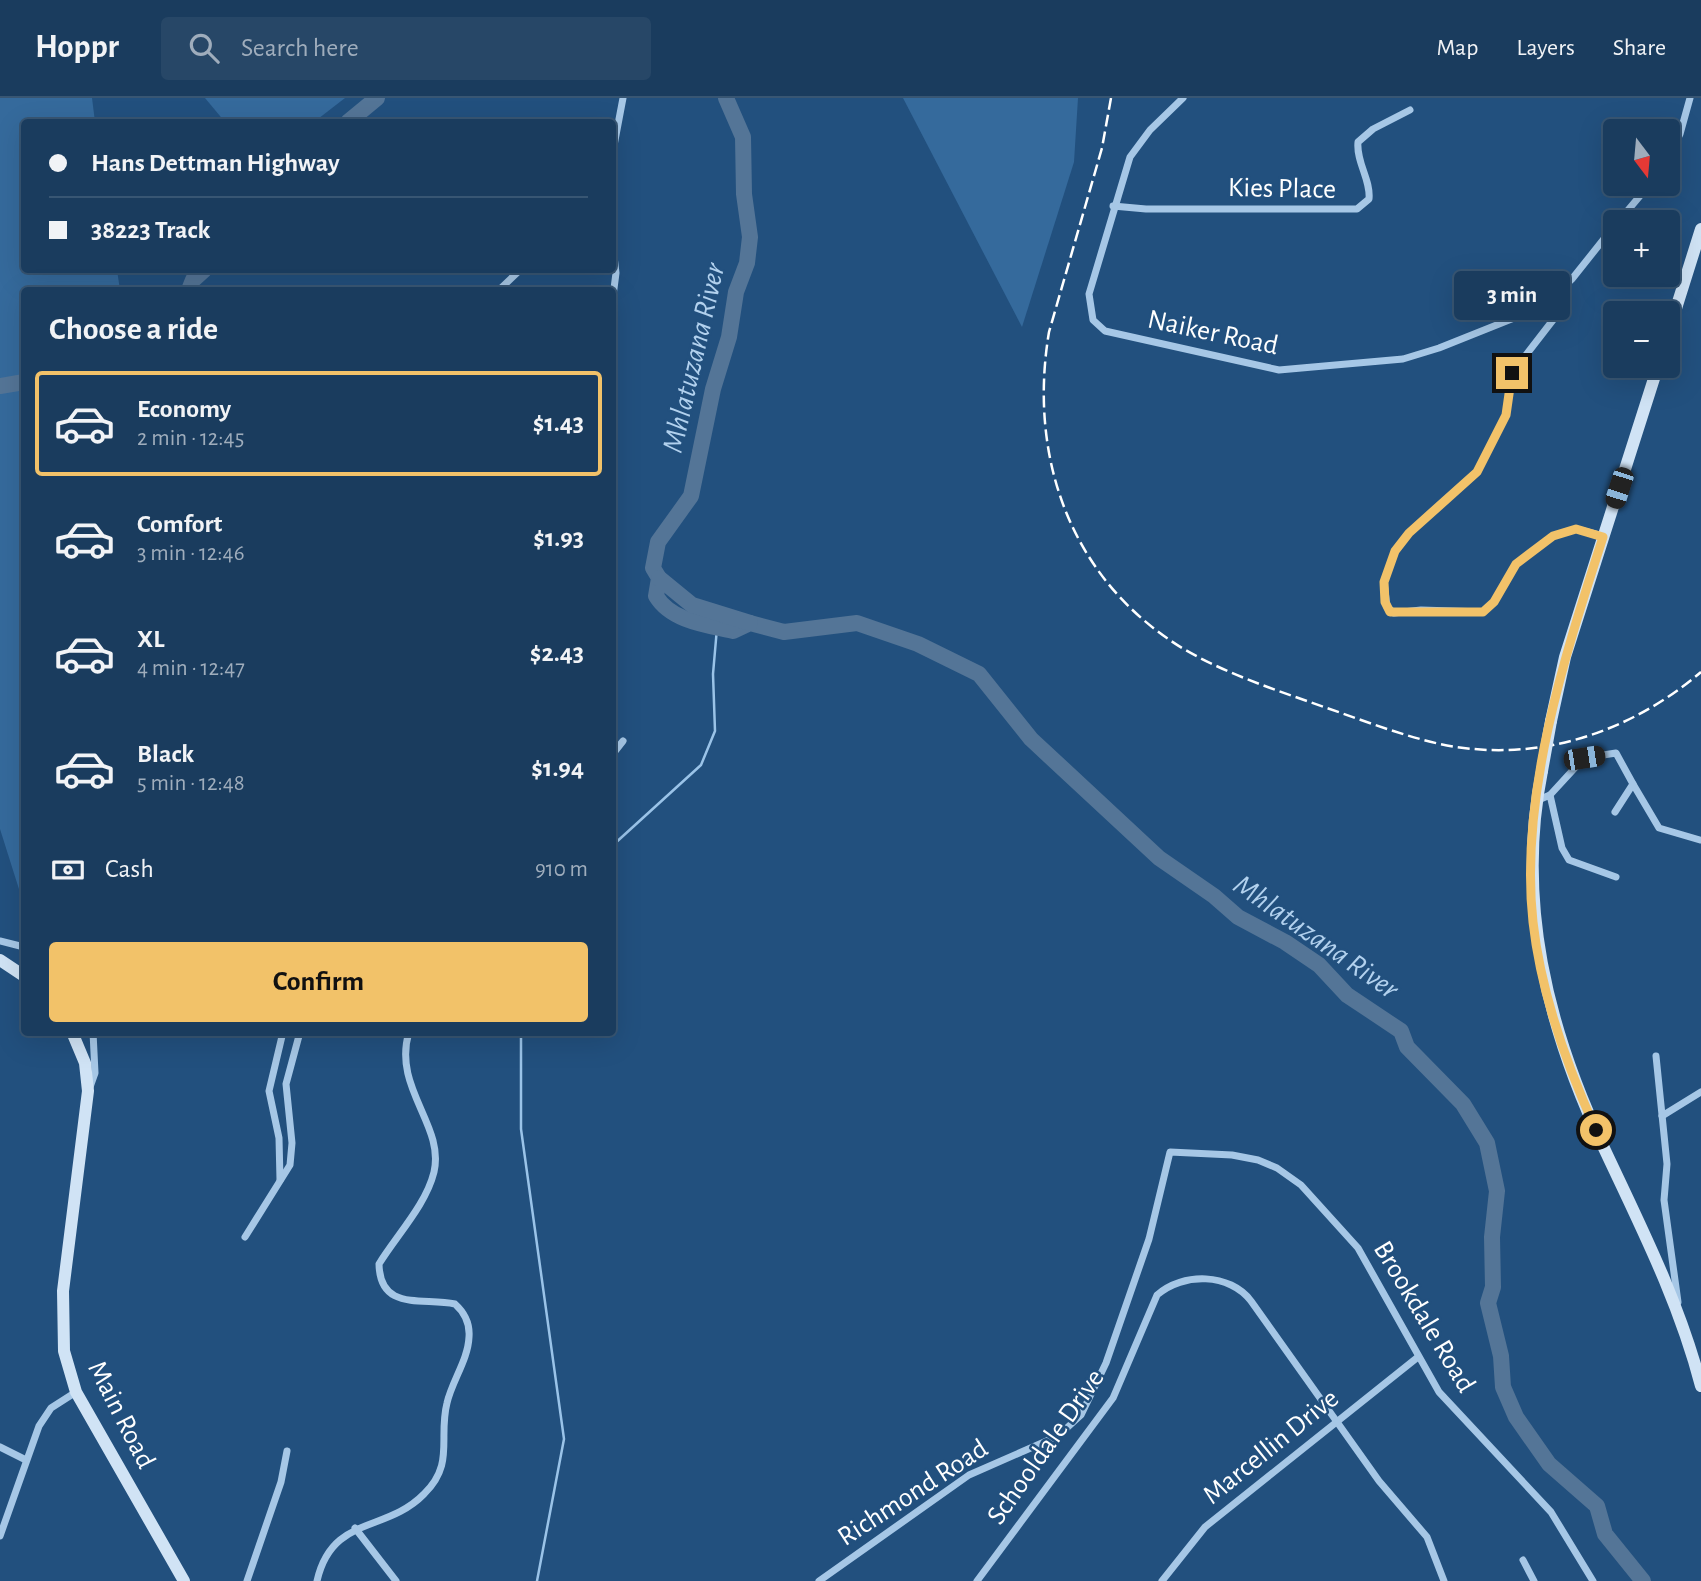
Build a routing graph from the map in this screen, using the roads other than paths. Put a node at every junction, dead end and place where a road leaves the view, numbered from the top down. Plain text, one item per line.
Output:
1 (623, 98) edge
2 (1183, 98) edge
3 (1690, 98) edge
4 (1409, 110) dead end
5 (1680, 134) edge
6 (616, 135) edge
7 (1640, 196) edge
8 (1114, 206) junction
9 (1629, 210) edge
10 (1701, 229) edge
11 (1603, 240) edge
12 (517, 273) edge
13 (502, 287) edge
14 (1554, 297) junction
15 (1678, 301) edge
16 (1654, 378) edge
17 (1603, 537) junction
18 (623, 741) dead end
19 (616, 750) edge
20 (1633, 784) junction
21 (1550, 795) junction
22 (1536, 802) junction
23 (1615, 812) dead end
24 (1700, 840) edge
25 (1616, 877) dead end
26 (0, 941) edge
27 (21, 946) edge
28 (0, 960) edge
29 (21, 974) edge
30 (74, 1036) edge
31 (93, 1036) edge
32 (282, 1036) edge
33 (299, 1036) edge
34 (408, 1036) edge
35 (1656, 1056) dead end
36 (88, 1091) junction
37 (1701, 1092) edge
38 (1662, 1116) junction
39 (1170, 1152) joint
40 (280, 1180) junction
41 (245, 1237) dead end
42 (1680, 1316) junction
43 (1419, 1356) junction
44 (1701, 1386) edge
45 (76, 1392) junction
46 (1336, 1421) junction
47 (0, 1447) edge
48 (287, 1451) dead end
49 (26, 1460) junction
50 (355, 1528) junction
51 (0, 1536) edge
52 (1523, 1560) dead end
53 (1442, 1580) edge
54 (184, 1581) edge
55 (247, 1581) edge
56 (317, 1581) edge
57 (396, 1581) edge
58 (819, 1581) edge
59 (977, 1581) edge
60 (1162, 1581) edge
61 (1534, 1581) edge
62 (1593, 1581) edge

1 - 6 street
2 - 8 street, Naiker Road
3 - 5 street
4 - 8 street, Kies Place
7 - 9 street, Naiker Road
8 - 14 street, Naiker Road
10 - 15 street
11 - 14 street, Naiker Road
12 - 13 street
14 - 17 street
16 - 17 street
17 - 22 street, bridge
18 - 19 street
20 - 21 street
20 - 23 street
20 - 24 street
21 - 22 street
21 - 25 street
22 - 42 street
26 - 27 street
28 - 29 street
30 - 36 street, Main Road
31 - 36 street, Main Road
32 - 40 street
33 - 40 street
34 - 50 street
35 - 38 street
36 - 45 street, Main Road
37 - 38 street
38 - 42 street
39 - 43 street, Brookdale Road
39 - 58 street, Richmond Road
40 - 41 street
42 - 44 street
43 - 46 street, Marcellin Drive
43 - 62 street, Brookdale Road
45 - 49 street
45 - 54 street, Main Road
46 - 53 street, Schooldale Drive
46 - 59 street, Schooldale Drive
46 - 60 street, Marcellin Drive
47 - 49 street
48 - 55 street
49 - 51 street
50 - 56 street
50 - 57 street
52 - 61 street

